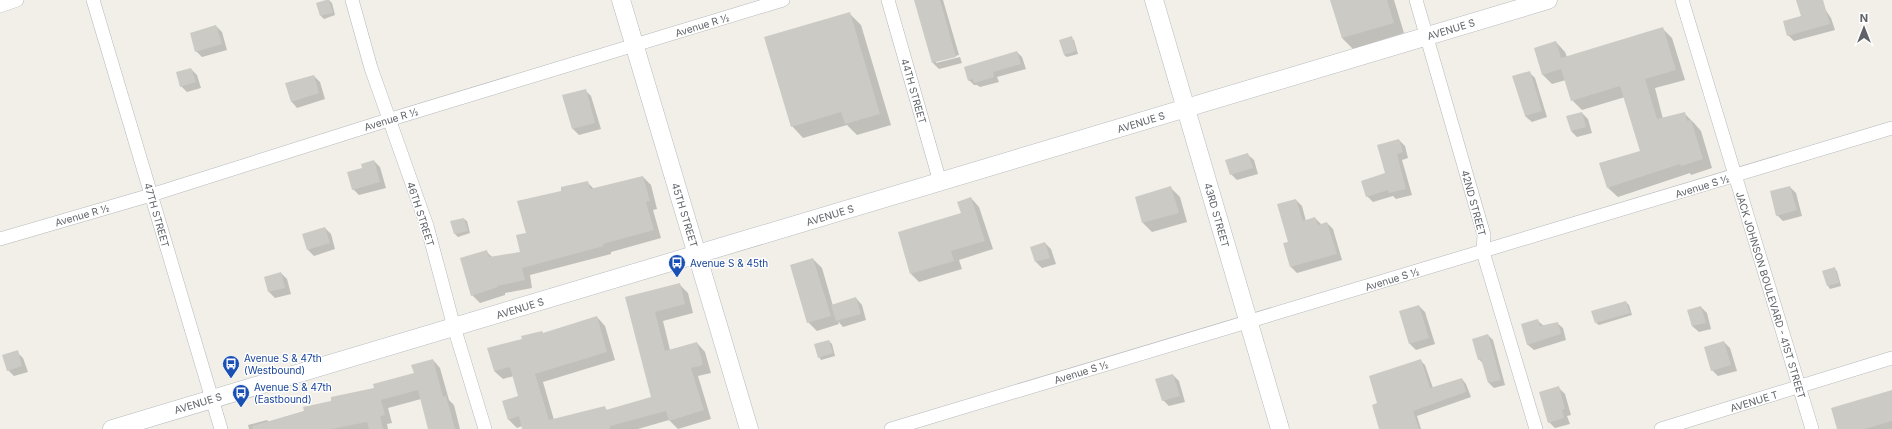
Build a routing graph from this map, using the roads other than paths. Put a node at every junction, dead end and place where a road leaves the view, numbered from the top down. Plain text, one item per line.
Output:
1 (17, 0) edge
2 (93, 0) edge
3 (352, 0) edge
4 (621, 0) edge
5 (783, 0) edge
6 (888, 0) edge
7 (1154, 0) edge
8 (1416, 0) edge
9 (1548, 0) edge
10 (1682, 0) edge
11 (0, 6) edge
12 (1427, 36) junction
13 (635, 46) junction
14 (1186, 108) junction
15 (388, 120) junction
16 (1892, 128) edge
17 (1735, 176) junction
18 (940, 182) junction
19 (151, 195) junction
20 (0, 239) edge
21 (1483, 252) junction
22 (697, 255) junction
23 (1248, 322) junction
24 (454, 327) junction
25 (1892, 358) edge
26 (1799, 387) junction
27 (211, 399) junction
28 (112, 429) edge
29 (221, 429) edge
30 (485, 429) edge
31 (749, 429) edge
32 (891, 429) edge
33 (1280, 429) edge
34 (1536, 429) edge
35 (1661, 429) edge
36 (1812, 429) edge

1 - 11 street
2 - 19 street, 47TH STREET
3 - 15 street, 46TH STREET
4 - 13 main road, 45TH STREET
5 - 13 street, Avenue R ½
6 - 18 street, 44TH STREET
7 - 14 main road, 43RD STREET
8 - 12 street, 42ND STREET
9 - 12 main road, AVENUE S
10 - 17 street, JACK JOHNSON BOULEVARD - 41ST STREET
12 - 14 main road, AVENUE S
12 - 21 street, 42ND STREET
13 - 15 street, Avenue R ½
13 - 22 main road, 45TH STREET
14 - 18 main road, AVENUE S
14 - 23 main road, 43RD STREET
15 - 19 street, Avenue R ½
15 - 24 street, 46TH STREET
16 - 17 street, Avenue S ½
17 - 21 street, Avenue S ½
17 - 26 street, JACK JOHNSON BOULEVARD - 41ST STREET
18 - 22 main road, AVENUE S
19 - 20 street, Avenue R ½
19 - 27 street, 47TH STREET
21 - 23 street, Avenue S ½
21 - 34 street, 42ND STREET
22 - 24 main road, AVENUE S
22 - 31 main road, 45TH STREET
23 - 32 street, Avenue S ½
23 - 33 main road, 43RD STREET
24 - 27 main road, AVENUE S
24 - 30 street, 46TH STREET
25 - 26 street, AVENUE T
26 - 35 street, AVENUE T
26 - 36 street, JACK JOHNSON BOULEVARD - 41ST STREET
27 - 28 main road, AVENUE S
27 - 29 street, 47TH STREET

